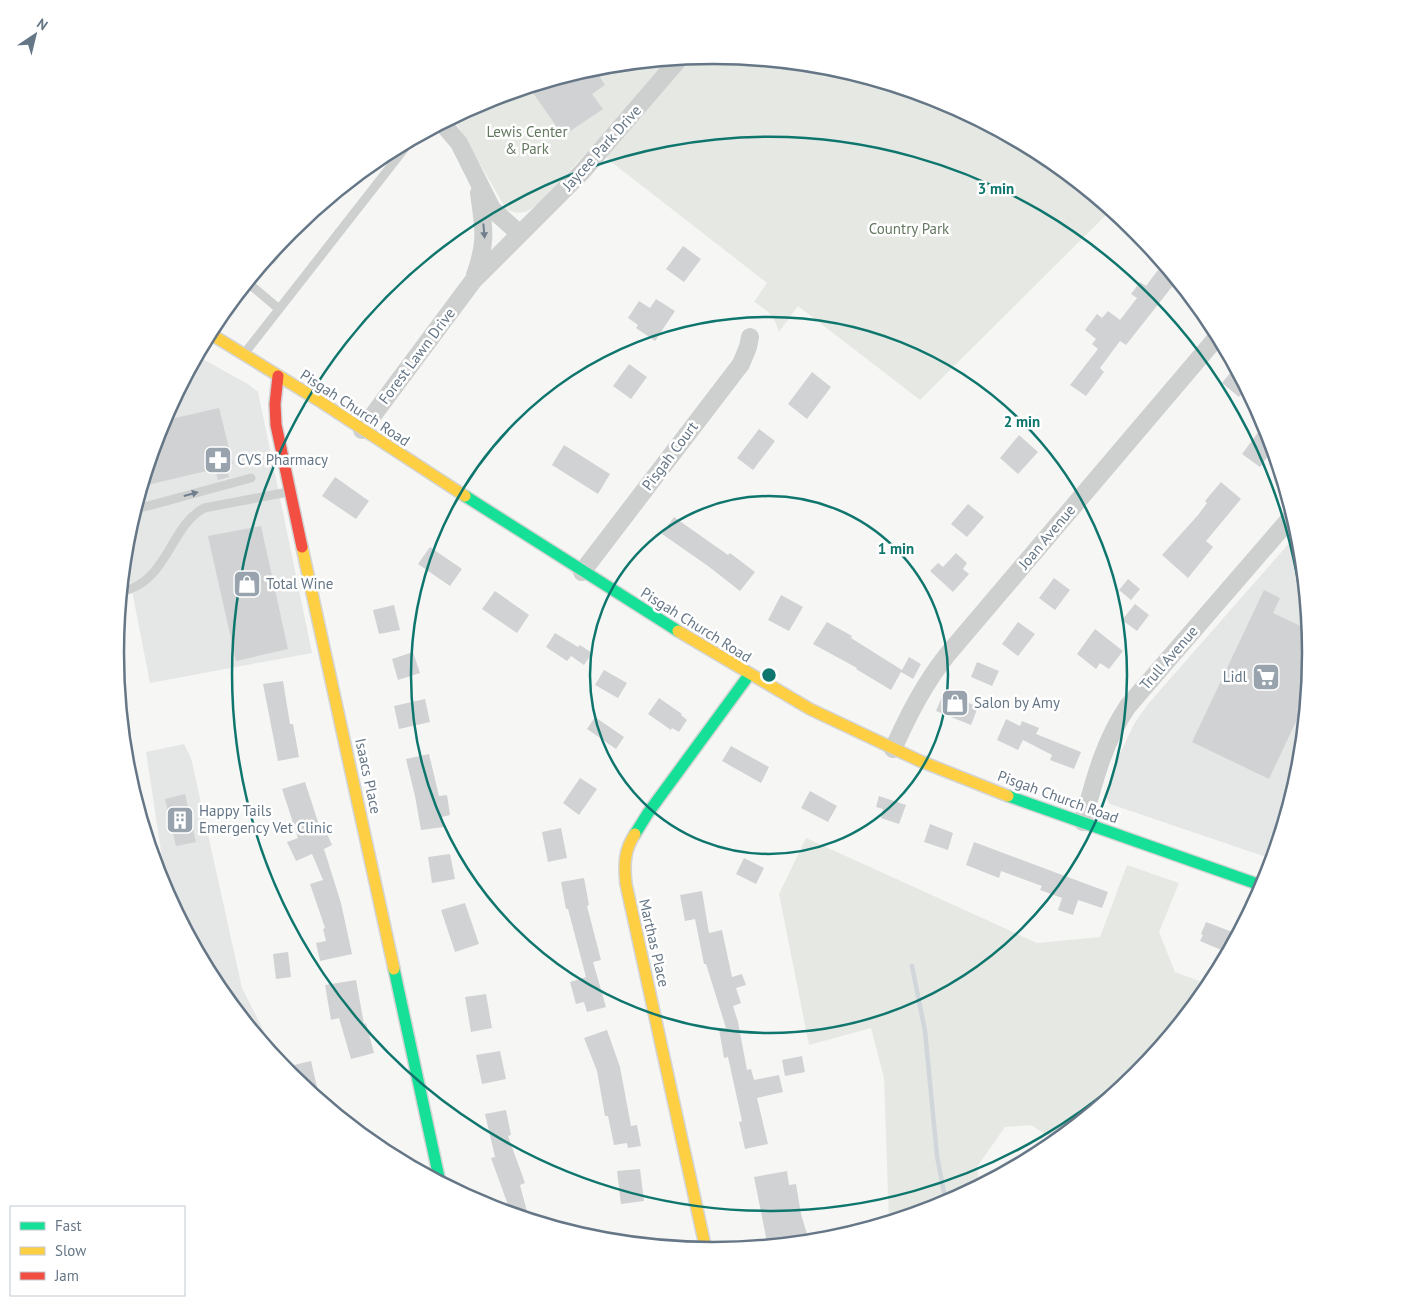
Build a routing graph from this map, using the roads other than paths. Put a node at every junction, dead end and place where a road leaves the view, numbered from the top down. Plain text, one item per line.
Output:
1 (674, 65) edge
2 (446, 128) edge
3 (400, 154) edge
4 (478, 183) junction
5 (520, 234) junction
6 (473, 282) junction
7 (253, 286) edge
8 (280, 309) junction
9 (217, 336) edge
10 (750, 336) dead end
11 (1213, 342) edge
12 (244, 354) junction
13 (278, 376) junction
14 (362, 430) junction
15 (251, 478) dead end
16 (291, 491) junction
17 (144, 507) dead end
18 (1287, 523) edge
19 (582, 572) junction
20 (128, 589) edge
21 (749, 675) junction
22 (893, 749) junction
23 (1083, 822) junction
24 (1255, 883) edge
25 (438, 1174) edge
26 (704, 1242) edge

1 - 5 street, Jaycee Park Drive
2 - 4 street, Forest Lawn Drive
3 - 8 lane
4 - 5 street, Forest Lawn Drive
4 -> 6 street, Forest Lawn Drive
5 - 6 street, Forest Lawn Drive
6 - 14 street, Forest Lawn Drive
7 - 8 lane
8 - 12 lane
9 - 12 street, Pisgah Church Road
10 - 19 street, Pisgah Court
11 - 22 street, Joan Avenue
12 - 13 street, Pisgah Church Road
13 - 14 street, Pisgah Church Road
13 - 16 street, Isaacs Place
14 - 19 street, Pisgah Church Road
17 -> 15 lane
16 - 20 lane
16 - 25 street, Isaacs Place
18 - 23 street, Trull Avenue
19 - 21 street, Pisgah Church Road
21 - 22 street, Pisgah Church Road
21 - 26 street, Marthas Place
22 - 23 street, Pisgah Church Road
23 - 24 street, Pisgah Church Road

